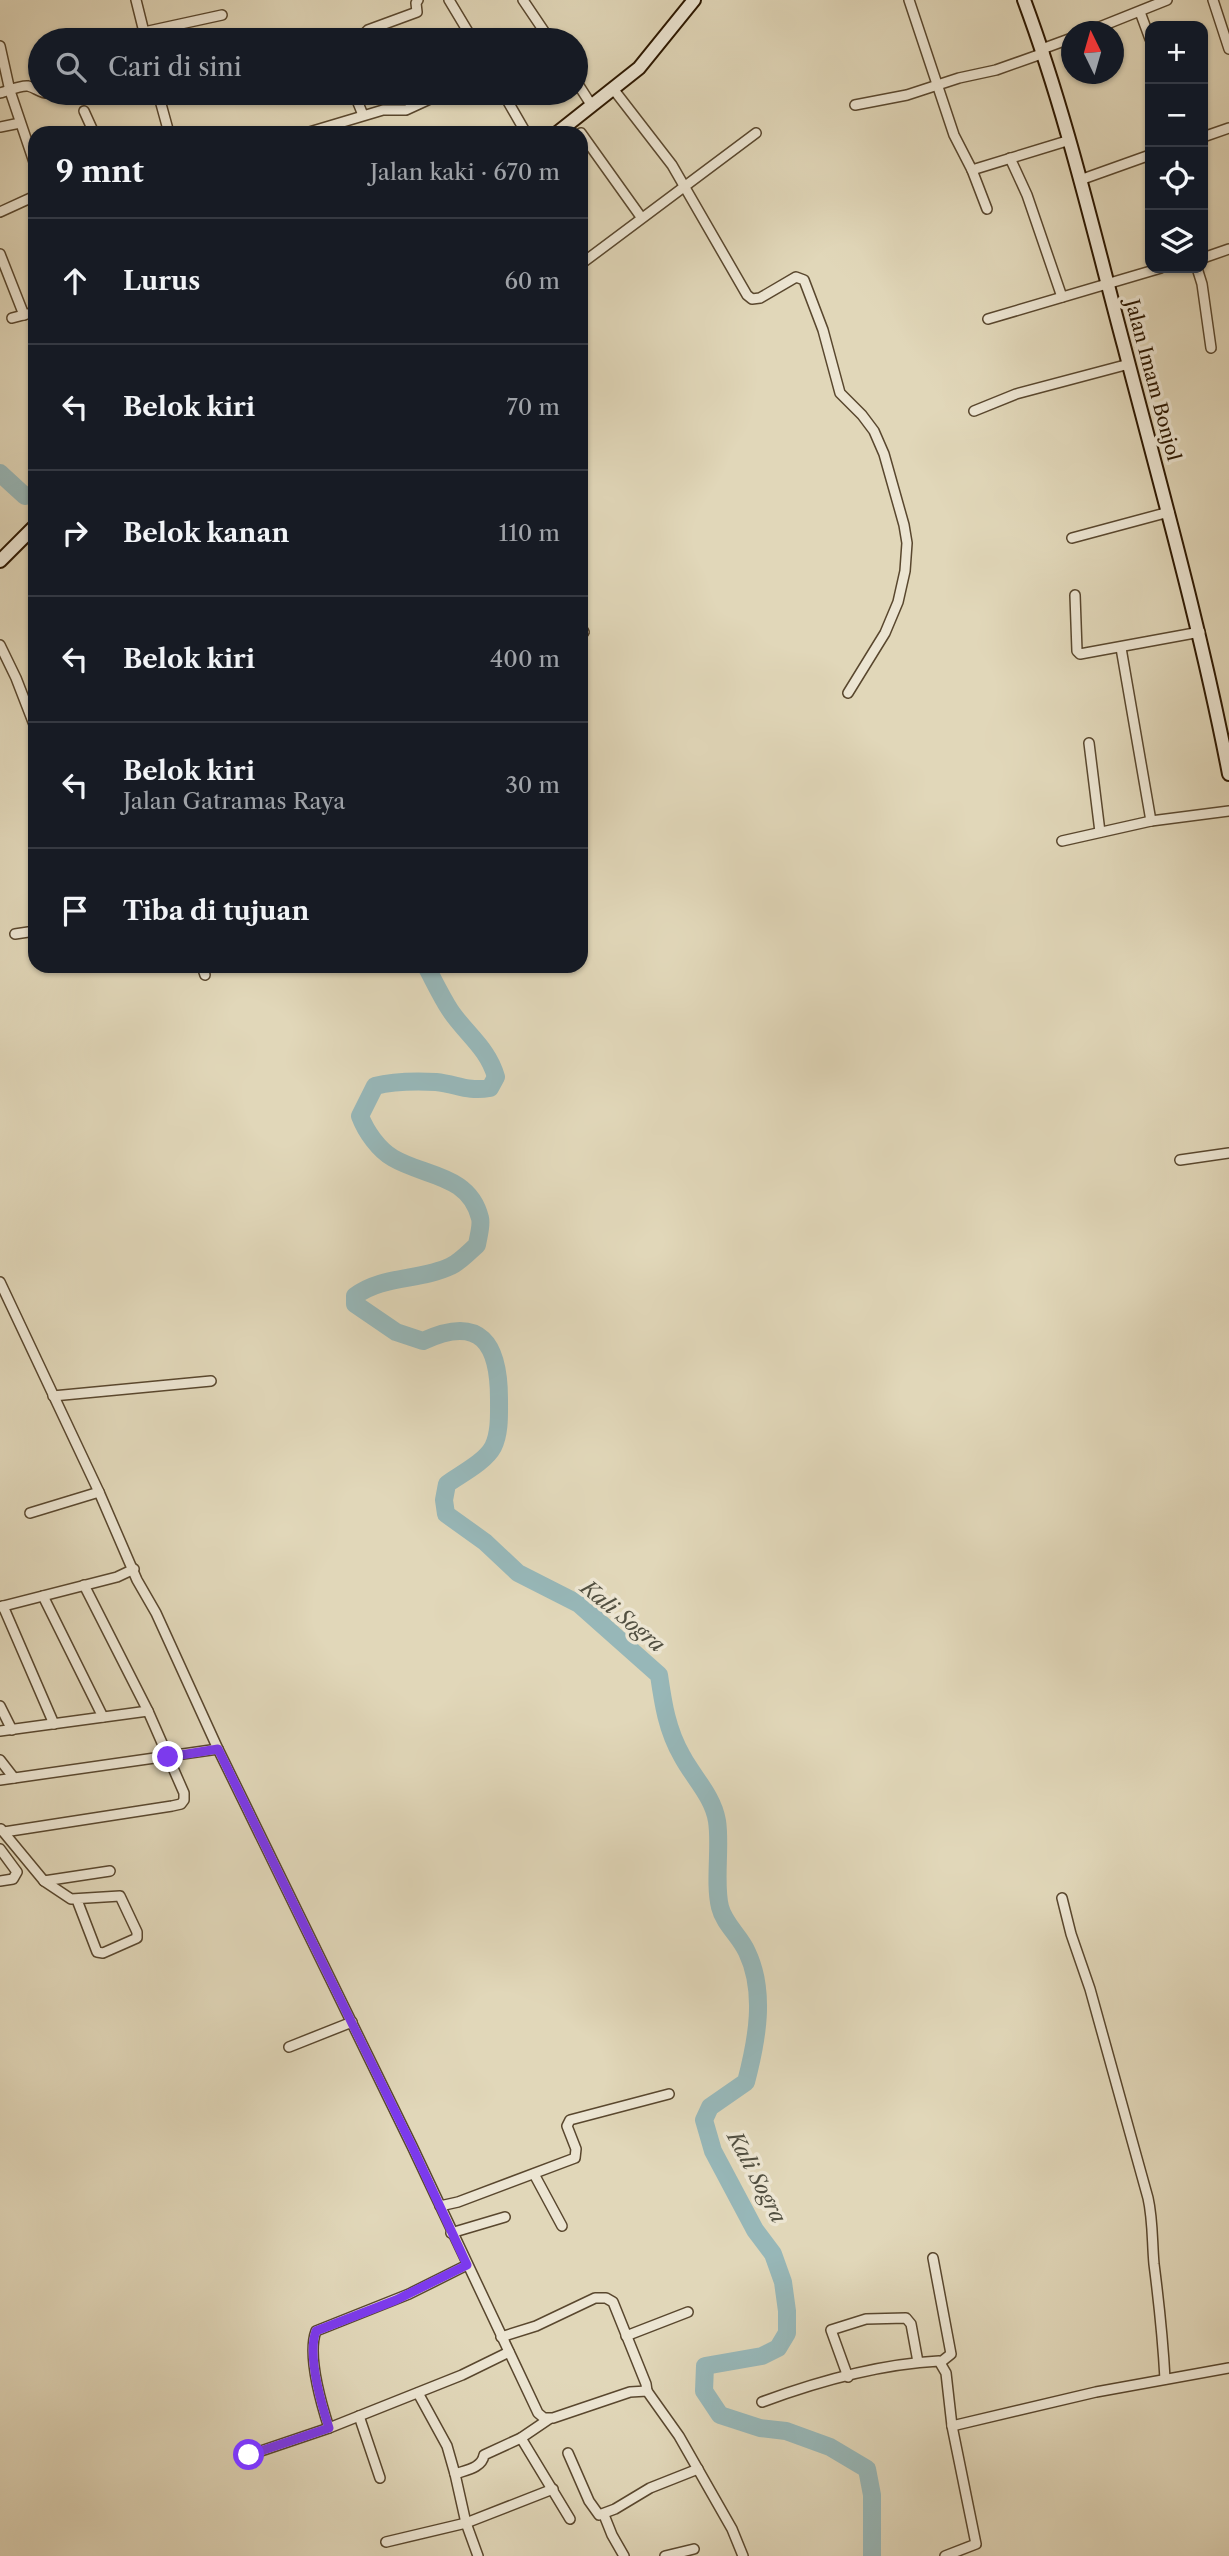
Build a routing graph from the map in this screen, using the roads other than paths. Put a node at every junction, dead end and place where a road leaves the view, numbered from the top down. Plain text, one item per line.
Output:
1 (136, 0) edge
2 (418, 0) edge
3 (449, 0) edge
4 (523, 0) edge
5 (694, 0) edge
6 (909, 0) edge
7 (1024, 0) edge
8 (1167, 0) edge
9 (1213, 0) edge
10 (1140, 12) junction
11 (222, 15) dead end
12 (1116, 21) edge
13 (1145, 25) edge
14 (142, 28) edge
15 (174, 28) edge
16 (373, 28) edge
17 (466, 28) edge
18 (542, 28) edge
19 (1061, 43) edge
20 (0, 46) edge
21 (1229, 49) edge
22 (1043, 51) junction
23 (937, 85) junction
24 (28, 86) edge
25 (614, 90) junction
26 (5, 92) edge
27 (588, 100) edge
28 (161, 105) edge
29 (359, 105) edge
30 (417, 105) edge
31 (510, 105) edge
32 (855, 105) dead end
33 (592, 106) junction
34 (84, 111) dead end
35 (363, 115) junction
36 (573, 121) junction
37 (20, 123) junction
38 (91, 126) edge
39 (167, 126) edge
40 (328, 126) edge
41 (522, 126) edge
42 (566, 126) edge
43 (576, 126) edge
44 (0, 127) edge
45 (1229, 128) edge
46 (756, 133) dead end
47 (1208, 135) edge
48 (1070, 139) junction
49 (588, 143) edge
50 (28, 145) edge
51 (1145, 157) edge
52 (1010, 158) junction
53 (972, 170) junction
54 (1080, 180) junction
55 (684, 184) junction
56 (28, 199) edge
57 (987, 209) dead end
58 (0, 212) edge
59 (641, 217) junction
60 (1229, 249) edge
61 (0, 254) edge
62 (1208, 256) edge
63 (588, 259) edge
64 (1145, 272) edge
65 (1199, 273) edge
66 (1107, 283) junction
67 (1062, 297) junction
68 (28, 309) edge
69 (28, 315) edge
70 (12, 318) dead end
71 (988, 319) dead end
72 (1211, 348) dead end
73 (1129, 364) junction
74 (974, 411) dead end
75 (1168, 512) junction
76 (28, 533) edge
77 (1072, 538) dead end
78 (0, 561) edge
79 (1075, 595) dead end
80 (1200, 632) junction
81 (0, 645) edge
82 (1121, 648) junction
83 (848, 693) dead end
84 (28, 709) edge
85 (1089, 743) dead end
86 (1229, 774) edge
87 (1229, 811) edge
88 (1151, 821) junction
89 (1100, 832) junction
90 (1062, 841) dead end
91 (28, 933) edge
92 (15, 934) dead end
93 (1229, 1153) edge
94 (1181, 1160) dead end
95 (0, 1282) edge
96 (211, 1381) dead end
97 (53, 1396) junction
98 (99, 1492) junction
99 (30, 1513) dead end
100 (134, 1569) junction
101 (84, 1585) junction
102 (43, 1596) junction
103 (2, 1607) edge
104 (0, 1706) edge
105 (148, 1712) junction
106 (103, 1717) junction
107 (54, 1724) junction
108 (12, 1730) junction
109 (0, 1731) edge
110 (218, 1749) junction
111 (168, 1757) junction
112 (0, 1760) edge
113 (14, 1778) junction
114 (0, 1780) edge
115 (2, 1830) edge
116 (0, 1849) edge
117 (110, 1871) dead end
118 (0, 1881) edge
119 (44, 1881) junction
120 (1062, 1898) dead end
121 (77, 1900) junction
122 (352, 2022) junction
123 (289, 2047) dead end
124 (669, 2094) dead end
125 (534, 2174) junction
126 (440, 2206) junction
127 (505, 2217) dead end
128 (562, 2226) dead end
129 (451, 2233) junction
130 (933, 2258) dead end
131 (467, 2265) junction
132 (688, 2312) dead end
133 (626, 2336) junction
134 (501, 2337) junction
135 (509, 2352) junction
136 (941, 2361) junction
137 (918, 2362) junction
138 (1229, 2368) edge
139 (848, 2377) junction
140 (1165, 2379) junction
141 (647, 2391) junction
142 (418, 2393) junction
143 (762, 2402) dead end
144 (359, 2416) junction
145 (549, 2419) junction
146 (952, 2426) junction
147 (329, 2428) junction
148 (521, 2438) junction
149 (568, 2453) dead end
150 (249, 2455) dead end
151 (698, 2469) junction
152 (455, 2474) junction
153 (380, 2478) dead end
154 (553, 2489) junction
155 (604, 2515) junction
156 (570, 2519) dead end
157 (466, 2523) junction
158 (386, 2542) dead end
159 (976, 2544) junction
160 (694, 2549) dead end
161 (478, 2556) edge
162 (624, 2556) edge
163 (665, 2556) edge
164 (743, 2556) edge
165 (946, 2556) edge
166 (980, 2556) edge

1 - 14 street
2 - 16 street
3 - 17 street
4 - 18 street
5 - 25 main road
6 - 23 street
7 - 22 main road, Jalan Imam Bonjol
8 - 10 street
9 - 21 street
10 - 12 street
10 - 13 street
11 - 15 street
19 - 22 street
20 - 26 street
22 - 23 street
22 - 48 main road, Jalan Imam Bonjol
23 - 32 street
23 - 53 street
24 - 26 street
25 - 33 main road
25 - 55 street
26 - 37 street
27 - 33 street
28 - 39 street
29 - 35 street
30 - 35 street
31 - 41 street
33 - 36 main road
34 - 38 street
35 - 40 street
36 - 42 main road
36 - 43 street
37 - 44 street
37 - 50 street
45 - 47 street
46 - 55 street
48 - 52 street
48 - 54 main road, Jalan Imam Bonjol
49 - 59 street
51 - 54 street
52 - 53 street
52 - 67 street
53 - 57 street
54 - 66 main road, Jalan Imam Bonjol
55 - 59 street
55 - 83 street
56 - 58 street
59 - 63 street
60 - 62 street
61 - 68 street
64 - 66 street
65 - 72 street
66 - 67 street
66 - 73 main road, Jalan Imam Bonjol
67 - 71 street
69 - 70 street
73 - 74 street
73 - 75 main road, Jalan Imam Bonjol
75 - 77 street
75 - 80 main road, Jalan Imam Bonjol
76 - 78 main road
79 - 82 street
80 - 82 street
80 - 86 main road, Jalan Imam Bonjol
81 - 84 street
82 - 88 street
85 - 89 street
87 - 88 street
88 - 89 street
89 - 90 street
91 - 92 street
93 - 94 street
95 - 97 street
96 - 97 street
97 - 98 street
98 - 99 street
98 - 100 street
100 - 101 street
100 - 110 street
101 - 102 street
101 - 105 street
102 - 103 street
102 - 106 street
103 - 107 street
104 - 108 street
105 - 106 street
105 - 111 street
106 - 107 street
107 - 108 street
108 - 109 street
110 - 111 street
110 - 122 street
111 - 113 street
111 - 115 street
112 - 113 street
113 - 114 street
115 - 119 street
116 - 118 street
117 - 119 street
119 - 121 street
120 - 140 street
121 - 121 street
122 - 123 street
122 - 126 street
124 - 125 street
125 - 126 street
125 - 128 street
126 - 129 street
127 - 129 street
129 - 131 street
130 - 136 street
131 - 134 street
131 - 147 street
132 - 133 street
133 - 134 street
133 - 141 street
134 - 135 street
135 - 142 street
135 - 145 street
136 - 137 street
136 - 146 street
137 - 139 street
137 - 139 street
138 - 140 street
139 - 143 street
140 - 146 street
141 - 145 street
141 - 151 street
142 - 144 street
142 - 152 street
144 - 147 street
144 - 153 street
145 - 148 street
146 - 159 street
147 - 150 street
148 - 152 street
148 - 154 street
149 - 155 street
151 - 155 street
151 - 164 street
152 - 157 street
154 - 156 street
154 - 157 street
155 - 162 street
157 - 158 street
157 - 161 street
159 - 165 street
159 - 166 street
160 - 163 street

